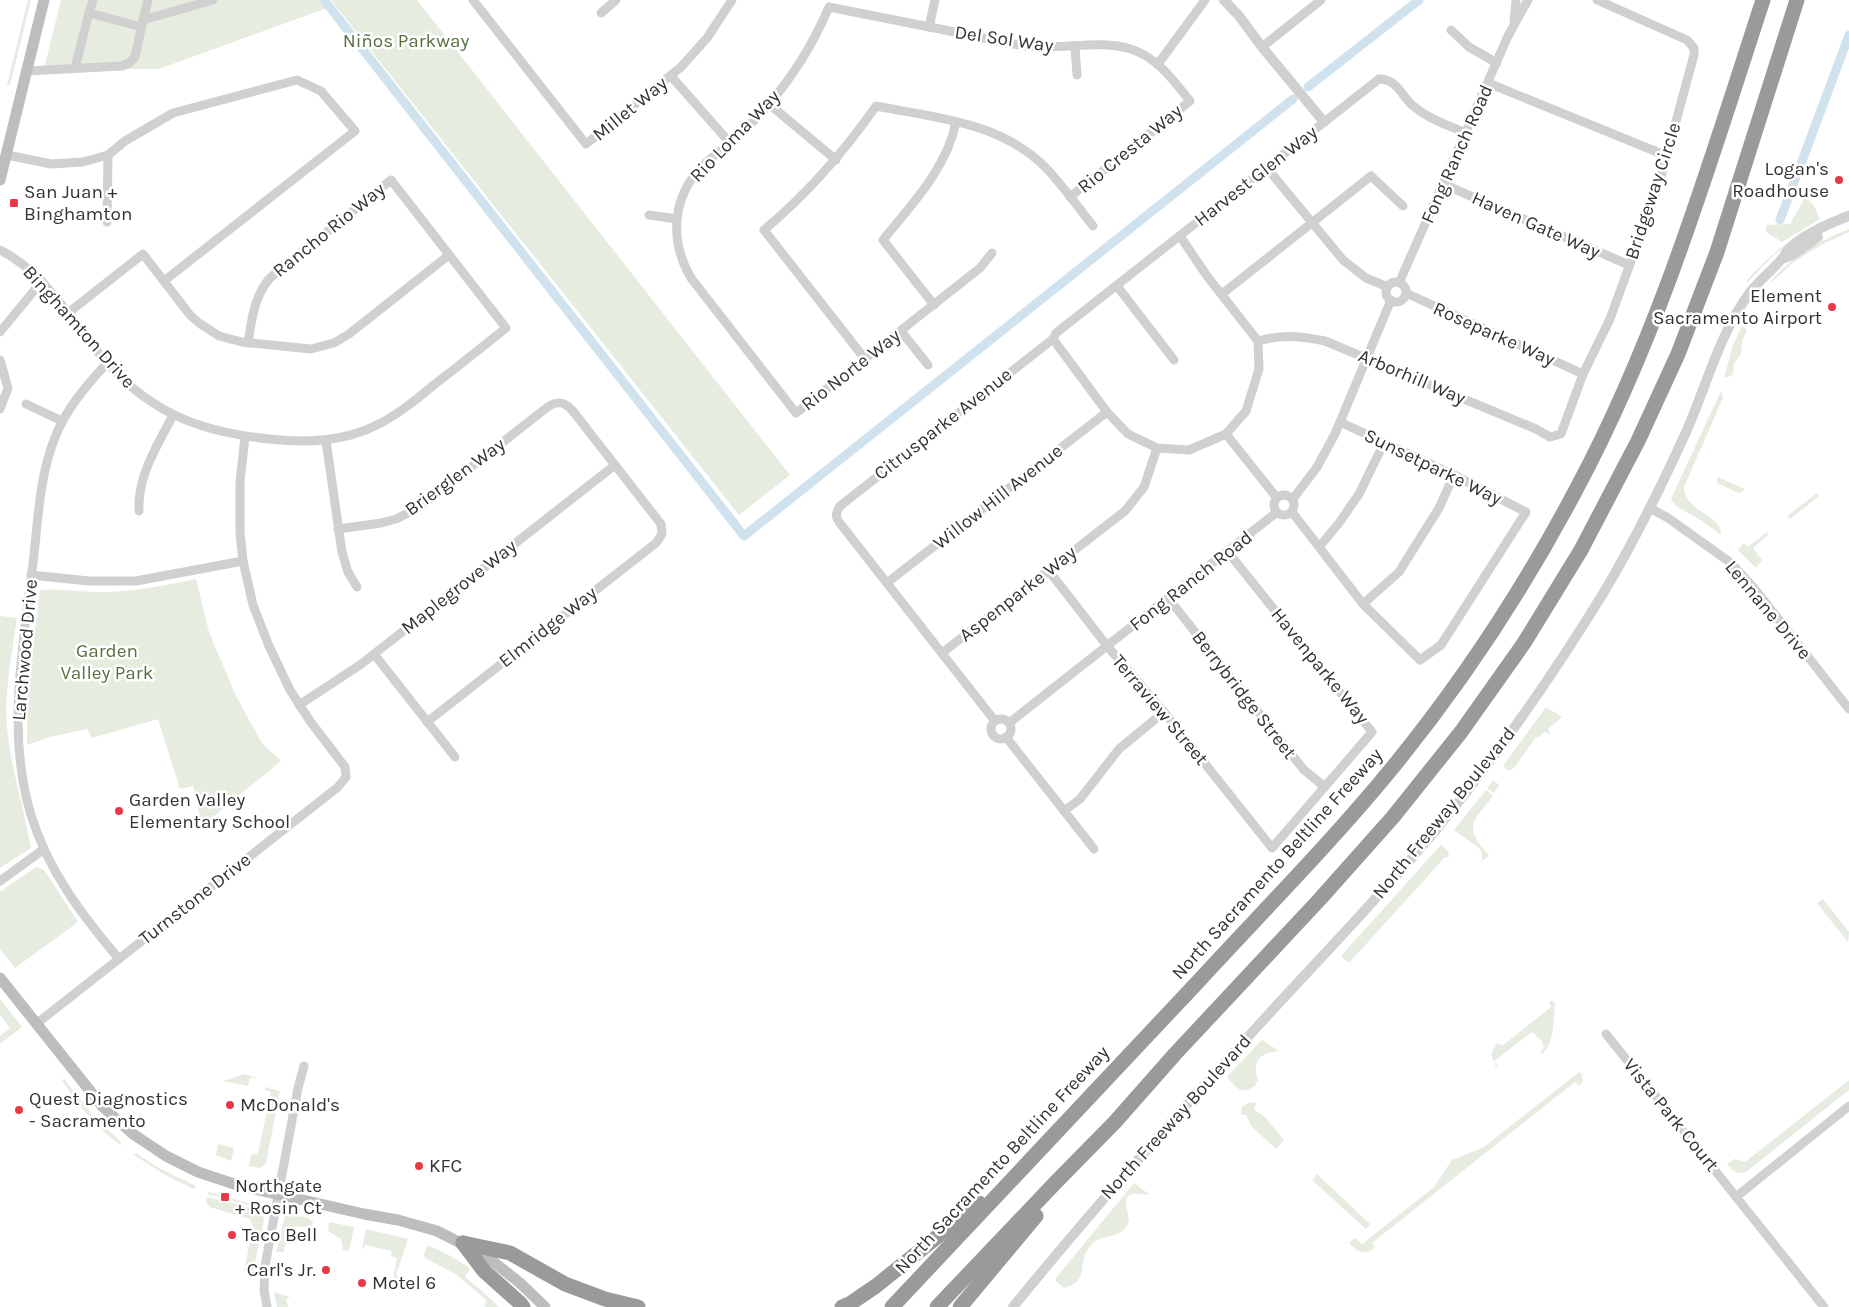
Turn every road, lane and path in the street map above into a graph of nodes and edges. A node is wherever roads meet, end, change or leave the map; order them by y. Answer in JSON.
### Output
{"nodes":[{"id":1,"x":44,"y":0,"type":"edge"},
{"id":2,"x":93,"y":0,"type":"edge"},
{"id":3,"x":148,"y":0,"type":"edge"},
{"id":4,"x":213,"y":0,"type":"edge"},
{"id":5,"x":473,"y":0,"type":"edge"},
{"id":6,"x":616,"y":0,"type":"edge"},
{"id":7,"x":732,"y":0,"type":"edge"},
{"id":8,"x":935,"y":0,"type":"edge"},
{"id":9,"x":1205,"y":0,"type":"edge"},
{"id":10,"x":1224,"y":0,"type":"edge"},
{"id":11,"x":1321,"y":0,"type":"edge"},
{"id":12,"x":1516,"y":0,"type":"edge"},
{"id":13,"x":1528,"y":0,"type":"edge"},
{"id":14,"x":1597,"y":0,"type":"edge"},
{"id":15,"x":1763,"y":0,"type":"edge"},
{"id":16,"x":1797,"y":0,"type":"edge"},
{"id":17,"x":829,"y":6,"type":"joint"},
{"id":18,"x":601,"y":12,"type":"dead end"},
{"id":19,"x":89,"y":13,"type":"junction"},
{"id":20,"x":143,"y":23,"type":"junction"},
{"id":21,"x":1514,"y":25,"type":"junction"},
{"id":22,"x":929,"y":27,"type":"junction"},
{"id":23,"x":1451,"y":30,"type":"dead end"},
{"id":24,"x":1075,"y":47,"type":"junction"},
{"id":25,"x":1262,"y":47,"type":"junction"},
{"id":26,"x":1497,"y":63,"type":"junction"},
{"id":27,"x":1158,"y":64,"type":"junction"},
{"id":28,"x":75,"y":68,"type":"junction"},
{"id":29,"x":27,"y":71,"type":"junction"},
{"id":30,"x":1077,"y":75,"type":"dead end"},
{"id":31,"x":671,"y":76,"type":"junction"},
{"id":32,"x":1488,"y":83,"type":"junction"},
{"id":33,"x":1190,"y":101,"type":"joint"},
{"id":34,"x":769,"y":104,"type":"junction"},
{"id":35,"x":956,"y":122,"type":"junction"},
{"id":36,"x":1324,"y":122,"type":"junction"},
{"id":37,"x":1466,"y":133,"type":"junction"},
{"id":38,"x":730,"y":143,"type":"junction"},
{"id":39,"x":7,"y":155,"type":"junction"},
{"id":40,"x":108,"y":155,"type":"junction"},
{"id":41,"x":1667,"y":156,"type":"junction"},
{"id":42,"x":836,"y":160,"type":"junction"},
{"id":43,"x":1267,"y":168,"type":"junction"},
{"id":44,"x":0,"y":180,"type":"edge"},
{"id":45,"x":1443,"y":184,"type":"junction"},
{"id":46,"x":1070,"y":197,"type":"junction"},
{"id":47,"x":1402,"y":206,"type":"dead end"},
{"id":48,"x":649,"y":215,"type":"dead end"},
{"id":49,"x":1849,"y":216,"type":"edge"},
{"id":50,"x":677,"y":219,"type":"junction"},
{"id":51,"x":108,"y":222,"type":"dead end"},
{"id":52,"x":1312,"y":222,"type":"junction"},
{"id":53,"x":1849,"y":223,"type":"edge"},
{"id":54,"x":1093,"y":226,"type":"dead end"},
{"id":55,"x":1180,"y":236,"type":"junction"},
{"id":56,"x":0,"y":250,"type":"edge"},
{"id":57,"x":992,"y":253,"type":"dead end"},
{"id":58,"x":450,"y":255,"type":"junction"},
{"id":59,"x":1784,"y":258,"type":"junction"},
{"id":60,"x":1629,"y":265,"type":"junction"},
{"id":61,"x":42,"y":281,"type":"junction"},
{"id":62,"x":164,"y":281,"type":"junction"},
{"id":63,"x":1399,"y":283,"type":"junction"},
{"id":64,"x":1117,"y":286,"type":"junction"},
{"id":65,"x":1388,"y":288,"type":"junction"},
{"id":66,"x":1406,"y":293,"type":"junction"},
{"id":67,"x":1222,"y":294,"type":"junction"},
{"id":68,"x":1392,"y":300,"type":"junction"},
{"id":69,"x":934,"y":304,"type":"junction"},
{"id":70,"x":68,"y":313,"type":"junction"},
{"id":71,"x":506,"y":328,"type":"joint"},
{"id":72,"x":901,"y":331,"type":"junction"},
{"id":73,"x":0,"y":332,"type":"edge"},
{"id":74,"x":1053,"y":339,"type":"junction"},
{"id":75,"x":1258,"y":341,"type":"junction"},
{"id":76,"x":248,"y":343,"type":"junction"},
{"id":77,"x":1368,"y":358,"type":"junction"},
{"id":78,"x":865,"y":359,"type":"junction"},
{"id":79,"x":0,"y":360,"type":"edge"},
{"id":80,"x":1174,"y":360,"type":"dead end"},
{"id":81,"x":107,"y":363,"type":"junction"},
{"id":82,"x":928,"y":365,"type":"dead end"},
{"id":83,"x":1583,"y":374,"type":"junction"},
{"id":84,"x":26,"y":404,"type":"dead end"},
{"id":85,"x":0,"y":409,"type":"edge"},
{"id":86,"x":1107,"y":412,"type":"junction"},
{"id":87,"x":173,"y":415,"type":"junction"},
{"id":88,"x":62,"y":421,"type":"junction"},
{"id":89,"x":1340,"y":422,"type":"junction"},
{"id":90,"x":1226,"y":434,"type":"junction"},
{"id":91,"x":1561,"y":434,"type":"joint"},
{"id":92,"x":245,"y":437,"type":"junction"},
{"id":93,"x":326,"y":440,"type":"junction"},
{"id":94,"x":1384,"y":443,"type":"junction"},
{"id":95,"x":1157,"y":448,"type":"junction"},
{"id":96,"x":615,"y":465,"type":"junction"},
{"id":97,"x":1454,"y":475,"type":"junction"},
{"id":98,"x":1277,"y":498,"type":"junction"},
{"id":99,"x":1293,"y":500,"type":"junction"},
{"id":100,"x":1650,"y":508,"type":"junction"},
{"id":101,"x":139,"y":511,"type":"dead end"},
{"id":102,"x":1277,"y":512,"type":"junction"},
{"id":103,"x":1292,"y":512,"type":"junction"},
{"id":104,"x":338,"y":528,"type":"junction"},
{"id":105,"x":1320,"y":546,"type":"junction"},
{"id":106,"x":1228,"y":552,"type":"junction"},
{"id":107,"x":243,"y":561,"type":"junction"},
{"id":108,"x":1049,"y":571,"type":"junction"},
{"id":109,"x":32,"y":575,"type":"junction"},
{"id":110,"x":888,"y":582,"type":"junction"},
{"id":111,"x":357,"y":587,"type":"dead end"},
{"id":112,"x":1169,"y":599,"type":"junction"},
{"id":113,"x":1363,"y":604,"type":"junction"},
{"id":114,"x":1108,"y":647,"type":"junction"},
{"id":115,"x":942,"y":653,"type":"junction"},
{"id":116,"x":374,"y":654,"type":"junction"},
{"id":117,"x":299,"y":705,"type":"junction"},
{"id":118,"x":1849,"y":709,"type":"edge"},
{"id":119,"x":1164,"y":712,"type":"junction"},
{"id":120,"x":995,"y":721,"type":"junction"},
{"id":121,"x":427,"y":722,"type":"junction"},
{"id":122,"x":1009,"y":723,"type":"junction"},
{"id":123,"x":1006,"y":737,"type":"junction"},
{"id":124,"x":455,"y":757,"type":"dead end"},
{"id":125,"x":1325,"y":787,"type":"junction"},
{"id":126,"x":1064,"y":811,"type":"junction"},
{"id":127,"x":1272,"y":848,"type":"joint"},
{"id":128,"x":44,"y":849,"type":"junction"},
{"id":129,"x":1094,"y":849,"type":"dead end"},
{"id":130,"x":0,"y":881,"type":"edge"},
{"id":131,"x":119,"y":959,"type":"junction"},
{"id":132,"x":0,"y":978,"type":"edge"},
{"id":133,"x":36,"y":1024,"type":"junction"},
{"id":134,"x":1606,"y":1034,"type":"dead end"},
{"id":135,"x":304,"y":1066,"type":"dead end"},
{"id":136,"x":1849,"y":1106,"type":"edge"},
{"id":137,"x":1115,"y":1122,"type":"junction"},
{"id":138,"x":1021,"y":1169,"type":"junction"},
{"id":139,"x":277,"y":1194,"type":"junction"},
{"id":140,"x":1736,"y":1197,"type":"junction"},
{"id":141,"x":463,"y":1243,"type":"junction"},
{"id":142,"x":268,"y":1307,"type":"edge"},
{"id":143,"x":523,"y":1307,"type":"edge"},
{"id":144,"x":545,"y":1307,"type":"edge"},
{"id":145,"x":638,"y":1307,"type":"edge"},
{"id":146,"x":842,"y":1307,"type":"edge"},
{"id":147,"x":892,"y":1307,"type":"edge"},
{"id":148,"x":937,"y":1307,"type":"edge"},
{"id":149,"x":960,"y":1307,"type":"edge"},
{"id":150,"x":1013,"y":1307,"type":"edge"},
{"id":151,"x":1824,"y":1307,"type":"edge"}],
"edges":[{"from":1,"to":29,"type":"main road"},
{"from":2,"to":19,"type":"street"},
{"from":3,"to":20,"type":"street"},
{"from":4,"to":20,"type":"street"},
{"from":5,"to":31,"type":"street","name":"Millet Way"},
{"from":6,"to":18,"type":"street"},
{"from":7,"to":31,"type":"street","name":"Millet Way"},
{"from":8,"to":22,"type":"street"},
{"from":9,"to":27,"type":"street"},
{"from":10,"to":25,"type":"street"},
{"from":11,"to":25,"type":"street"},
{"from":12,"to":21,"type":"street","name":"Fong Ranch Road"},
{"from":13,"to":21,"type":"street","name":"Fong Ranch Road"},
{"from":14,"to":41,"type":"street","name":"Bridgeway Circle"},
{"from":15,"to":138,"type":"highway","name":"North Sacramento Beltline Freeway"},
{"from":16,"to":137,"type":"highway"},
{"from":17,"to":22,"type":"street","name":"Del Sol Way"},
{"from":17,"to":34,"type":"street","name":"Rio Loma Way"},
{"from":19,"to":20,"type":"street"},
{"from":19,"to":28,"type":"street"},
{"from":20,"to":28,"type":"street"},
{"from":21,"to":26,"type":"street","name":"Fong Ranch Road"},
{"from":22,"to":24,"type":"street","name":"Del Sol Way"},
{"from":23,"to":26,"type":"street"},
{"from":24,"to":27,"type":"street","name":"Del Sol Way"},
{"from":24,"to":30,"type":"street"},
{"from":25,"to":36,"type":"street"},
{"from":26,"to":32,"type":"street","name":"Fong Ranch Road"},
{"from":27,"to":33,"type":"street","name":"Del Sol Way"},
{"from":28,"to":29,"type":"street"},
{"from":29,"to":39,"type":"main road"},
{"from":31,"to":38,"type":"street"},
{"from":32,"to":37,"type":"street","name":"Fong Ranch Road"},
{"from":32,"to":41,"type":"street"},
{"from":33,"to":46,"type":"street","name":"Rio Cresta Way"},
{"from":34,"to":38,"type":"street","name":"Rio Loma Way"},
{"from":34,"to":42,"type":"street"},
{"from":35,"to":42,"type":"street"},
{"from":35,"to":46,"type":"street"},
{"from":35,"to":69,"type":"street"},
{"from":36,"to":37,"type":"street","name":"Harvest Glen Way"},
{"from":36,"to":43,"type":"street","name":"Harvest Glen Way"},
{"from":37,"to":45,"type":"street","name":"Fong Ranch Road"},
{"from":38,"to":50,"type":"street","name":"Rio Loma Way"},
{"from":39,"to":40,"type":"street"},
{"from":39,"to":44,"type":"main road"},
{"from":40,"to":51,"type":"street"},
{"from":40,"to":62,"type":"street"},
{"from":41,"to":60,"type":"street","name":"Bridgeway Circle"},
{"from":42,"to":78,"type":"street"},
{"from":43,"to":52,"type":"street"},
{"from":43,"to":55,"type":"street","name":"Harvest Glen Way"},
{"from":45,"to":60,"type":"street","name":"Haven Gate Way"},
{"from":45,"to":63,"type":"street","name":"Fong Ranch Road"},
{"from":46,"to":54,"type":"street"},
{"from":47,"to":52,"type":"street"},
{"from":48,"to":50,"type":"street"},
{"from":49,"to":59,"type":"street","name":"North Freeway Boulevard"},
{"from":50,"to":78,"type":"street","name":"Rio Norte Way"},
{"from":52,"to":65,"type":"street"},
{"from":52,"to":67,"type":"street"},
{"from":53,"to":59,"type":"street","name":"North Freeway Boulevard"},
{"from":55,"to":64,"type":"street","name":"Harvest Glen Way"},
{"from":55,"to":67,"type":"street"},
{"from":56,"to":61,"type":"street","name":"Binghamton Drive"},
{"from":57,"to":69,"type":"street","name":"Rio Norte Way"},
{"from":58,"to":71,"type":"street","name":"Rancho Rio Way"},
{"from":58,"to":76,"type":"street"},
{"from":58,"to":76,"type":"street","name":"Rancho Rio Way"},
{"from":59,"to":100,"type":"street","name":"North Freeway Boulevard"},
{"from":60,"to":83,"type":"street","name":"Bridgeway Circle"},
{"from":61,"to":70,"type":"street","name":"Binghamton Drive"},
{"from":61,"to":73,"type":"street"},
{"from":62,"to":70,"type":"street"},
{"from":62,"to":76,"type":"street"},
{"from":63,"to":65,"type":"street"},
{"from":63,"to":66,"type":"street"},
{"from":64,"to":74,"type":"street","name":"Harvest Glen Way"},
{"from":64,"to":80,"type":"street"},
{"from":65,"to":68,"type":"street"},
{"from":66,"to":68,"type":"street"},
{"from":66,"to":83,"type":"street","name":"Roseparke Way"},
{"from":67,"to":75,"type":"street"},
{"from":68,"to":77,"type":"street"},
{"from":69,"to":72,"type":"street","name":"Rio Norte Way"},
{"from":70,"to":81,"type":"street","name":"Binghamton Drive"},
{"from":71,"to":93,"type":"street","name":"Binghamton Drive"},
{"from":72,"to":78,"type":"street","name":"Rio Norte Way"},
{"from":72,"to":82,"type":"street"},
{"from":74,"to":86,"type":"street"},
{"from":74,"to":110,"type":"street","name":"Citrusparke Avenue"},
{"from":75,"to":77,"type":"street","name":"Arborhill Way"},
{"from":75,"to":90,"type":"street"},
{"from":77,"to":89,"type":"street"},
{"from":77,"to":91,"type":"street","name":"Arborhill Way"},
{"from":79,"to":85,"type":"street"},
{"from":81,"to":87,"type":"street","name":"Binghamton Drive"},
{"from":81,"to":88,"type":"street","name":"Larchwood Drive"},
{"from":83,"to":91,"type":"street","name":"Bridgeway Circle"},
{"from":84,"to":88,"type":"street"},
{"from":86,"to":95,"type":"street"},
{"from":86,"to":110,"type":"street","name":"Willow Hill Avenue"},
{"from":87,"to":92,"type":"street","name":"Binghamton Drive"},
{"from":87,"to":101,"type":"street"},
{"from":88,"to":109,"type":"street","name":"Larchwood Drive"},
{"from":89,"to":94,"type":"street","name":"Sunsetparke Way"},
{"from":89,"to":99,"type":"street"},
{"from":90,"to":95,"type":"street"},
{"from":90,"to":98,"type":"street"},
{"from":92,"to":93,"type":"street","name":"Binghamton Drive"},
{"from":92,"to":107,"type":"street","name":"Turnstone Drive"},
{"from":93,"to":104,"type":"street"},
{"from":94,"to":97,"type":"street","name":"Sunsetparke Way"},
{"from":94,"to":105,"type":"street"},
{"from":95,"to":108,"type":"street","name":"Aspenparke Way"},
{"from":96,"to":104,"type":"street","name":"Brierglen Way"},
{"from":96,"to":116,"type":"street","name":"Maplegrove Way"},
{"from":96,"to":121,"type":"street","name":"Elmridge Way"},
{"from":97,"to":113,"type":"street"},
{"from":97,"to":113,"type":"street","name":"Sunsetparke Way"},
{"from":98,"to":99,"type":"street"},
{"from":98,"to":102,"type":"street"},
{"from":99,"to":103,"type":"street"},
{"from":100,"to":118,"type":"street","name":"Lennane Drive"},
{"from":100,"to":150,"type":"street","name":"North Freeway Boulevard"},
{"from":102,"to":103,"type":"street"},
{"from":102,"to":106,"type":"street","name":"Fong Ranch Road"},
{"from":103,"to":105,"type":"street"},
{"from":104,"to":111,"type":"street"},
{"from":105,"to":113,"type":"street"},
{"from":106,"to":112,"type":"street","name":"Fong Ranch Road"},
{"from":106,"to":125,"type":"street","name":"Havenparke Way"},
{"from":107,"to":109,"type":"street"},
{"from":107,"to":117,"type":"street","name":"Turnstone Drive"},
{"from":108,"to":114,"type":"street","name":"Terraview Street"},
{"from":108,"to":115,"type":"street","name":"Aspenparke Way"},
{"from":109,"to":128,"type":"street","name":"Larchwood Drive"},
{"from":110,"to":115,"type":"street"},
{"from":112,"to":114,"type":"street","name":"Fong Ranch Road"},
{"from":112,"to":125,"type":"street","name":"Berrybridge Street"},
{"from":114,"to":119,"type":"street","name":"Terraview Street"},
{"from":114,"to":122,"type":"street","name":"Fong Ranch Road"},
{"from":115,"to":120,"type":"street","name":"Aspenparke Way"},
{"from":116,"to":117,"type":"street","name":"Maplegrove Way"},
{"from":116,"to":121,"type":"street"},
{"from":117,"to":131,"type":"street","name":"Turnstone Drive"},
{"from":119,"to":126,"type":"street"},
{"from":119,"to":127,"type":"street","name":"Terraview Street"},
{"from":120,"to":122,"type":"street"},
{"from":120,"to":123,"type":"street"},
{"from":121,"to":124,"type":"street"},
{"from":122,"to":123,"type":"street"},
{"from":123,"to":126,"type":"street"},
{"from":125,"to":127,"type":"street","name":"Havenparke Way"},
{"from":126,"to":129,"type":"street"},
{"from":128,"to":130,"type":"street"},
{"from":128,"to":131,"type":"street","name":"Larchwood Drive"},
{"from":131,"to":133,"type":"street","name":"Turnstone Drive"},
{"from":132,"to":133,"type":"main road"},
{"from":133,"to":139,"type":"main road"},
{"from":134,"to":140,"type":"street","name":"Vista Park Court"},
{"from":135,"to":139,"type":"street"},
{"from":136,"to":140,"type":"street"},
{"from":137,"to":148,"type":"highway"},
{"from":137,"to":149,"type":"highway"},
{"from":138,"to":146,"type":"highway"},
{"from":138,"to":147,"type":"highway","name":"North Sacramento Beltline Freeway"},
{"from":139,"to":141,"type":"main road"},
{"from":139,"to":142,"type":"street"},
{"from":140,"to":151,"type":"street","name":"Vista Park Court"},
{"from":141,"to":143,"type":"highway"},
{"from":141,"to":144,"type":"main road"},
{"from":141,"to":145,"type":"highway"}]}
